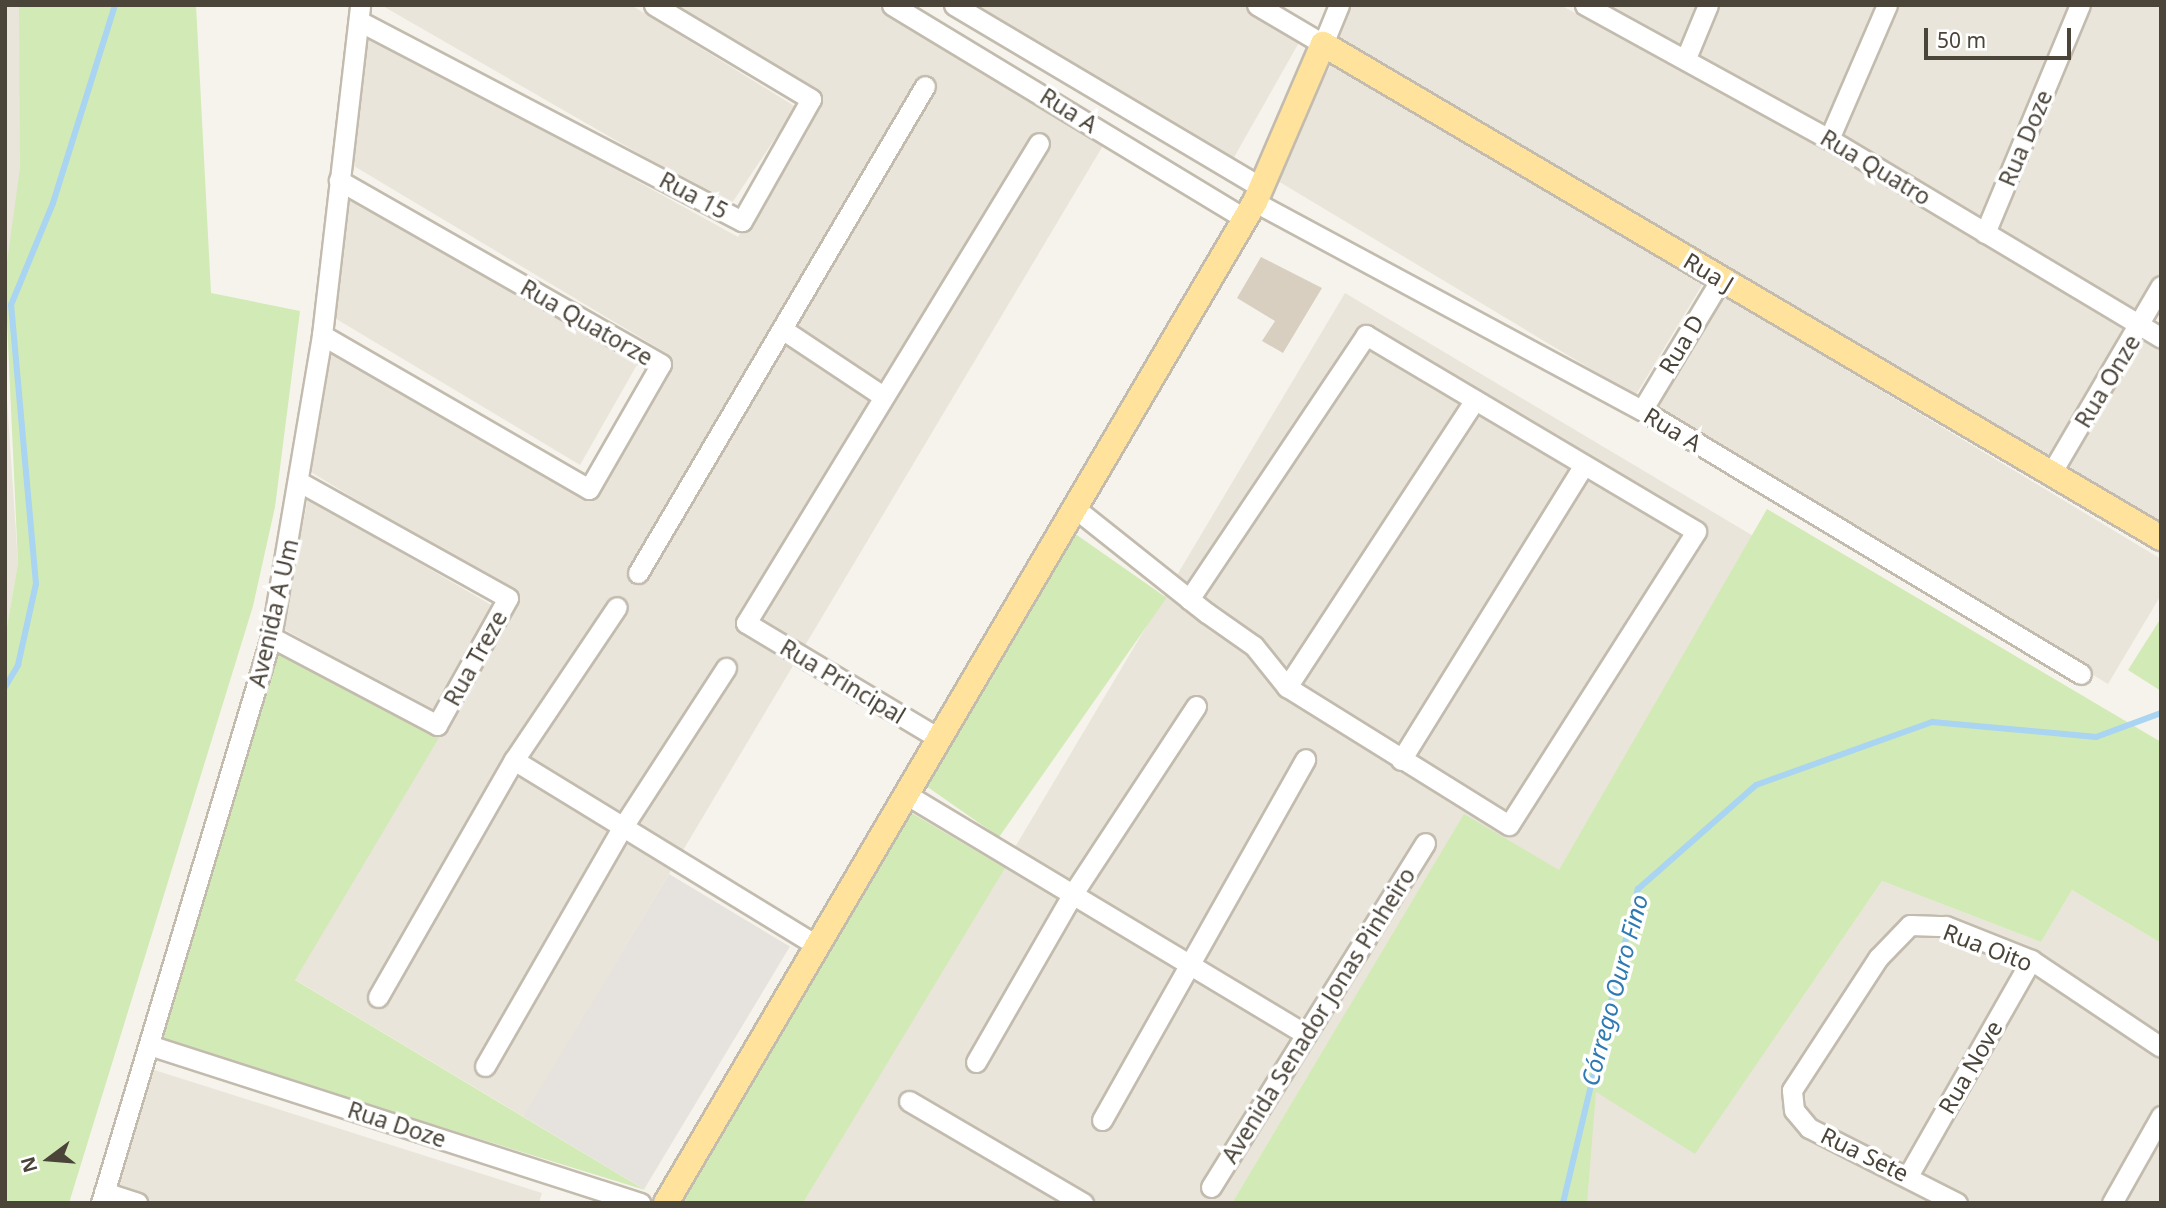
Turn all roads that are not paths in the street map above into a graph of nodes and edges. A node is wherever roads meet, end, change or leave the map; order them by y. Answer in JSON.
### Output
{"nodes":[{"id":1,"x":653,"y":5,"type":"edge"},
{"id":2,"x":892,"y":5,"type":"edge"},
{"id":3,"x":1257,"y":5,"type":"edge"},
{"id":4,"x":1339,"y":5,"type":"edge"},
{"id":5,"x":1585,"y":5,"type":"edge"},
{"id":6,"x":1708,"y":5,"type":"edge"},
{"id":7,"x":1887,"y":5,"type":"edge"},
{"id":8,"x":2080,"y":5,"type":"edge"},
{"id":9,"x":955,"y":6,"type":"edge"},
{"id":10,"x":360,"y":13,"type":"edge"},
{"id":11,"x":939,"y":33,"type":"junction"},
{"id":12,"x":1323,"y":44,"type":"junction"},
{"id":13,"x":1686,"y":58,"type":"junction"},
{"id":14,"x":925,"y":86,"type":"dead end"},
{"id":15,"x":1829,"y":139,"type":"junction"},
{"id":16,"x":1040,"y":143,"type":"dead end"},
{"id":17,"x":339,"y":180,"type":"junction"},
{"id":18,"x":1253,"y":203,"type":"junction"},
{"id":19,"x":1985,"y":233,"type":"junction"},
{"id":20,"x":1721,"y":279,"type":"junction"},
{"id":21,"x":2161,"y":286,"type":"edge"},
{"id":22,"x":2140,"y":326,"type":"junction"},
{"id":23,"x":782,"y":329,"type":"junction"},
{"id":24,"x":322,"y":335,"type":"junction"},
{"id":25,"x":2161,"y":338,"type":"edge"},
{"id":26,"x":883,"y":396,"type":"junction"},
{"id":27,"x":1475,"y":400,"type":"junction"},
{"id":28,"x":1642,"y":410,"type":"junction"},
{"id":29,"x":1584,"y":465,"type":"junction"},
{"id":30,"x":2050,"y":475,"type":"junction"},
{"id":31,"x":300,"y":482,"type":"junction"},
{"id":32,"x":1076,"y":509,"type":"junction"},
{"id":33,"x":2161,"y":538,"type":"edge"},
{"id":34,"x":638,"y":573,"type":"dead end"},
{"id":35,"x":1189,"y":599,"type":"junction"},
{"id":36,"x":617,"y":607,"type":"dead end"},
{"id":37,"x":271,"y":637,"type":"junction"},
{"id":38,"x":726,"y":668,"type":"dead end"},
{"id":39,"x":2081,"y":674,"type":"dead end"},
{"id":40,"x":1287,"y":687,"type":"junction"},
{"id":41,"x":1196,"y":706,"type":"dead end"},
{"id":42,"x":940,"y":739,"type":"junction"},
{"id":43,"x":1305,"y":759,"type":"dead end"},
{"id":44,"x":514,"y":760,"type":"junction"},
{"id":45,"x":1401,"y":760,"type":"junction"},
{"id":46,"x":909,"y":796,"type":"junction"},
{"id":47,"x":622,"y":828,"type":"junction"},
{"id":48,"x":1425,"y":843,"type":"dead end"},
{"id":49,"x":1072,"y":895,"type":"junction"},
{"id":50,"x":818,"y":946,"type":"junction"},
{"id":51,"x":2031,"y":960,"type":"junction"},
{"id":52,"x":1188,"y":967,"type":"junction"},
{"id":53,"x":378,"y":997,"type":"dead end"},
{"id":54,"x":1305,"y":1034,"type":"junction"},
{"id":55,"x":152,"y":1046,"type":"junction"},
{"id":56,"x":2161,"y":1047,"type":"edge"},
{"id":57,"x":976,"y":1062,"type":"dead end"},
{"id":58,"x":485,"y":1066,"type":"dead end"},
{"id":59,"x":1792,"y":1090,"type":"joint"},
{"id":60,"x":909,"y":1101,"type":"dead end"},
{"id":61,"x":2161,"y":1116,"type":"edge"},
{"id":62,"x":1102,"y":1120,"type":"dead end"},
{"id":63,"x":1909,"y":1174,"type":"junction"},
{"id":64,"x":1211,"y":1187,"type":"dead end"},
{"id":65,"x":102,"y":1198,"type":"edge"},
{"id":66,"x":137,"y":1203,"type":"edge"},
{"id":67,"x":640,"y":1203,"type":"edge"},
{"id":68,"x":666,"y":1203,"type":"edge"},
{"id":69,"x":1083,"y":1203,"type":"edge"},
{"id":70,"x":1957,"y":1203,"type":"edge"},
{"id":71,"x":2112,"y":1203,"type":"edge"}],
"edges":[{"from":1,"to":10,"type":"street","name":"Rua 15"},
{"from":2,"to":11,"type":"street","name":"Rua A"},
{"from":3,"to":12,"type":"street","name":"Rua J"},
{"from":4,"to":12,"type":"street"},
{"from":5,"to":13,"type":"street","name":"Rua Quatro"},
{"from":6,"to":13,"type":"street"},
{"from":7,"to":15,"type":"street"},
{"from":8,"to":19,"type":"street","name":"Rua Doze"},
{"from":9,"to":11,"type":"street"},
{"from":9,"to":18,"type":"street","name":"Rua A"},
{"from":10,"to":17,"type":"street","name":"Avenida A Um"},
{"from":11,"to":18,"type":"street","name":"Rua A"},
{"from":12,"to":18,"type":"main road"},
{"from":12,"to":20,"type":"main road","name":"Rua J"},
{"from":13,"to":15,"type":"street","name":"Rua Quatro"},
{"from":14,"to":23,"type":"street"},
{"from":15,"to":19,"type":"street","name":"Rua Quatro"},
{"from":16,"to":26,"type":"street"},
{"from":17,"to":24,"type":"street","name":"Avenida A Um"},
{"from":17,"to":24,"type":"street","name":"Rua Quatorze"},
{"from":18,"to":28,"type":"street","name":"Rua A"},
{"from":18,"to":32,"type":"main road"},
{"from":19,"to":22,"type":"street","name":"Rua Quatro"},
{"from":20,"to":28,"type":"street","name":"Rua D"},
{"from":20,"to":30,"type":"main road","name":"Rua J"},
{"from":21,"to":22,"type":"street","name":"Rua Onze"},
{"from":22,"to":25,"type":"street","name":"Rua Quatro"},
{"from":22,"to":30,"type":"street","name":"Rua Onze"},
{"from":23,"to":26,"type":"street"},
{"from":23,"to":34,"type":"street"},
{"from":24,"to":31,"type":"street","name":"Avenida A Um"},
{"from":26,"to":42,"type":"street","name":"Rua Principal"},
{"from":27,"to":29,"type":"street"},
{"from":27,"to":35,"type":"street"},
{"from":27,"to":40,"type":"street"},
{"from":28,"to":39,"type":"street","name":"Rua A"},
{"from":29,"to":45,"type":"street"},
{"from":29,"to":45,"type":"street"},
{"from":30,"to":33,"type":"main road","name":"Rua J"},
{"from":31,"to":37,"type":"street","name":"Avenida A Um"},
{"from":31,"to":37,"type":"street","name":"Rua Treze"},
{"from":32,"to":35,"type":"street"},
{"from":32,"to":42,"type":"main road"},
{"from":35,"to":40,"type":"street"},
{"from":36,"to":44,"type":"street"},
{"from":37,"to":55,"type":"street","name":"Avenida A Um"},
{"from":38,"to":47,"type":"street"},
{"from":40,"to":45,"type":"street"},
{"from":41,"to":49,"type":"street"},
{"from":42,"to":46,"type":"main road"},
{"from":43,"to":52,"type":"street"},
{"from":44,"to":47,"type":"street"},
{"from":44,"to":53,"type":"street"},
{"from":46,"to":49,"type":"street"},
{"from":46,"to":50,"type":"main road"},
{"from":47,"to":50,"type":"street"},
{"from":47,"to":58,"type":"street"},
{"from":48,"to":54,"type":"street","name":"Avenida Senador Jonas Pinheiro"},
{"from":49,"to":52,"type":"street"},
{"from":49,"to":57,"type":"street"},
{"from":50,"to":68,"type":"main road"},
{"from":51,"to":56,"type":"street","name":"Rua Oito"},
{"from":51,"to":59,"type":"street","name":"Rua Oito"},
{"from":51,"to":63,"type":"street","name":"Rua Nove"},
{"from":52,"to":54,"type":"street"},
{"from":52,"to":62,"type":"street"},
{"from":54,"to":64,"type":"street","name":"Avenida Senador Jonas Pinheiro"},
{"from":55,"to":65,"type":"street","name":"Avenida A Um"},
{"from":55,"to":67,"type":"street","name":"Rua Doze"},
{"from":59,"to":63,"type":"street","name":"Rua Sete"},
{"from":60,"to":69,"type":"street"},
{"from":61,"to":71,"type":"street"},
{"from":63,"to":70,"type":"street","name":"Rua Sete"},
{"from":65,"to":66,"type":"street"}]}
